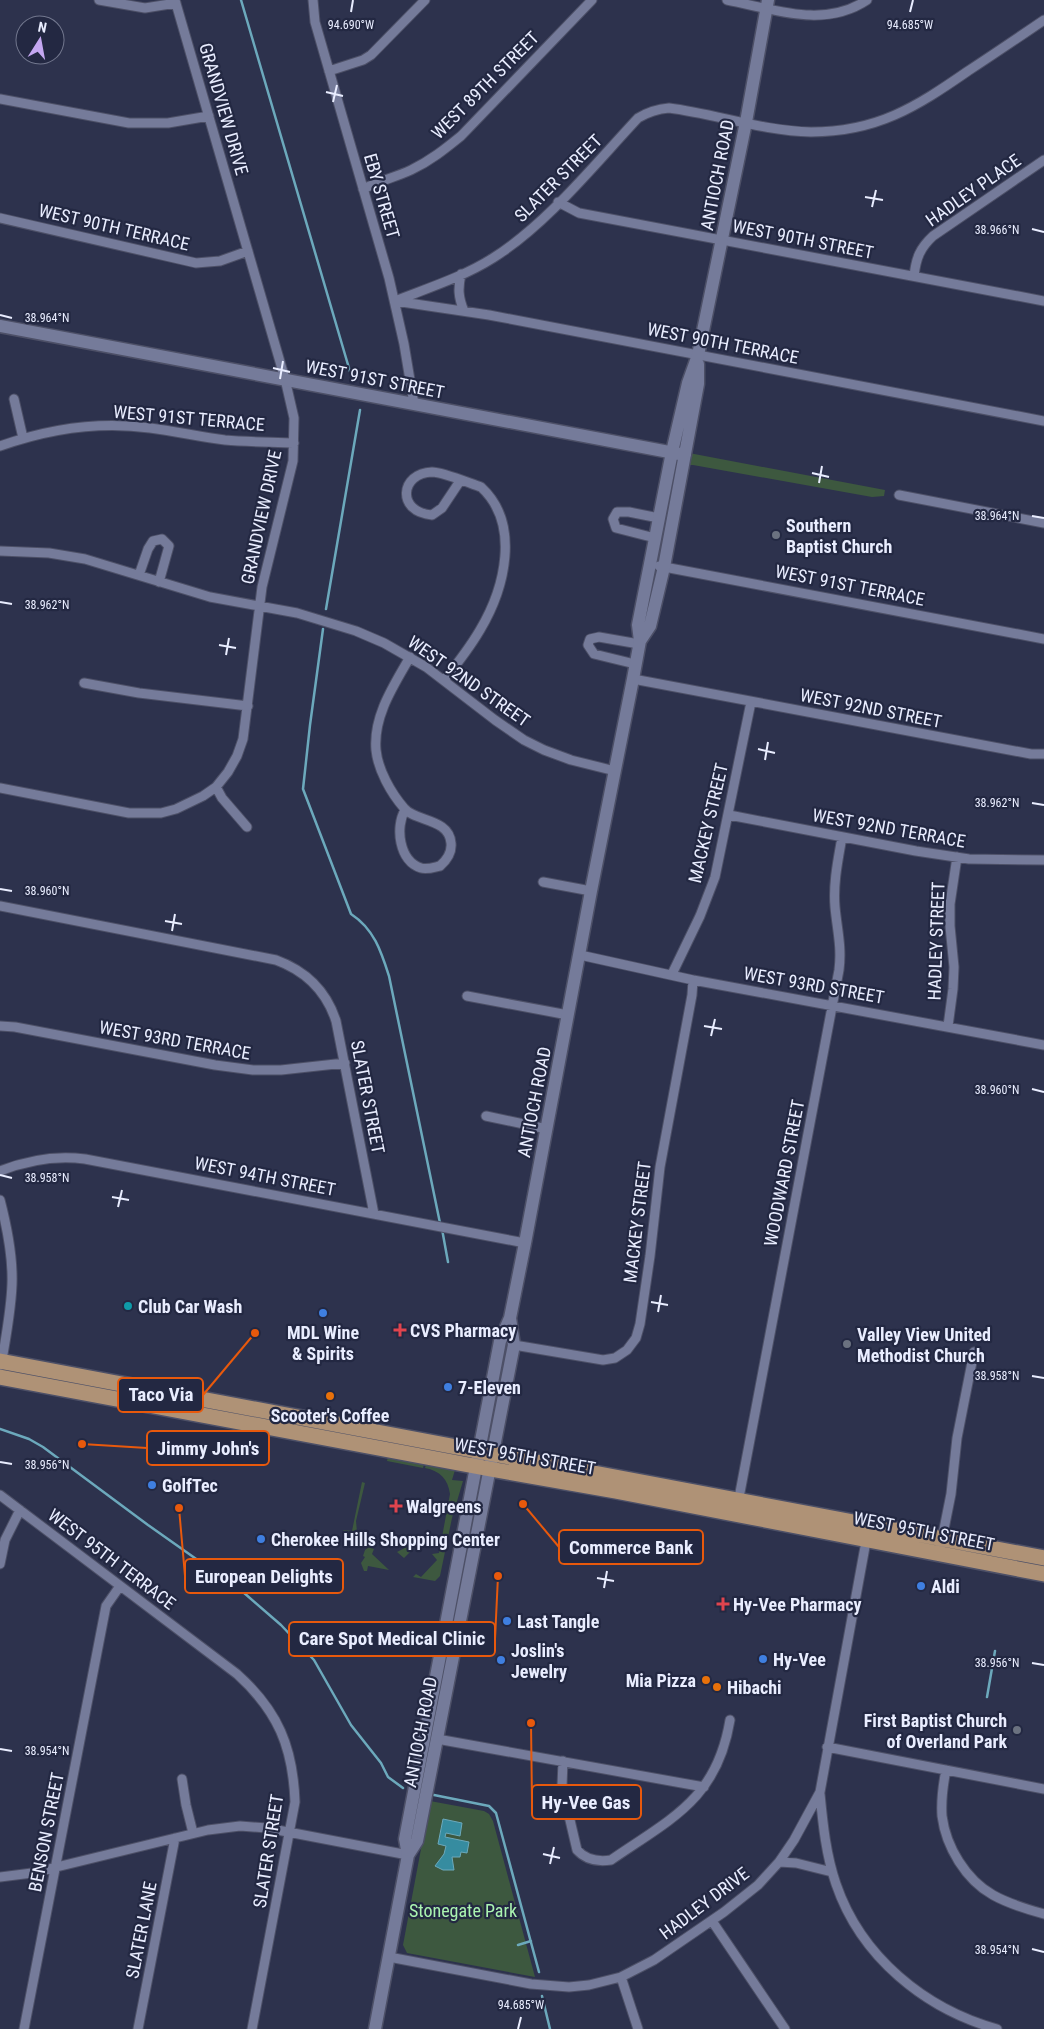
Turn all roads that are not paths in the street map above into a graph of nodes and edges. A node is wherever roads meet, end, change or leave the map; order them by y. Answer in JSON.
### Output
{"nodes":[{"id":1,"x":99,"y":0,"type":"edge"},
{"id":2,"x":313,"y":0,"type":"edge"},
{"id":3,"x":425,"y":0,"type":"edge"},
{"id":4,"x":592,"y":0,"type":"edge"},
{"id":5,"x":727,"y":0,"type":"edge"},
{"id":6,"x":867,"y":0,"type":"edge"},
{"id":7,"x":176,"y":2,"type":"edge"},
{"id":8,"x":768,"y":4,"type":"edge"},
{"id":9,"x":1044,"y":20,"type":"edge"},
{"id":10,"x":329,"y":71,"type":"junction"},
{"id":11,"x":0,"y":100,"type":"edge"},
{"id":12,"x":210,"y":116,"type":"junction"},
{"id":13,"x":746,"y":122,"type":"junction"},
{"id":14,"x":1044,"y":160,"type":"edge"},
{"id":15,"x":363,"y":189,"type":"junction"},
{"id":16,"x":558,"y":202,"type":"junction"},
{"id":17,"x":0,"y":218,"type":"edge"},
{"id":18,"x":722,"y":240,"type":"junction"},
{"id":19,"x":248,"y":251,"type":"junction"},
{"id":20,"x":461,"y":274,"type":"junction"},
{"id":21,"x":914,"y":276,"type":"junction"},
{"id":22,"x":395,"y":301,"type":"junction"},
{"id":23,"x":1044,"y":301,"type":"edge"},
{"id":24,"x":464,"y":311,"type":"junction"},
{"id":25,"x":0,"y":326,"type":"edge"},
{"id":26,"x":698,"y":356,"type":"junction"},
{"id":27,"x":285,"y":380,"type":"junction"},
{"id":28,"x":14,"y":399,"type":"dead end"},
{"id":29,"x":414,"y":404,"type":"junction"},
{"id":30,"x":1044,"y":421,"type":"edge"},
{"id":31,"x":23,"y":438,"type":"junction"},
{"id":32,"x":294,"y":443,"type":"junction"},
{"id":33,"x":0,"y":446,"type":"edge"},
{"id":34,"x":678,"y":453,"type":"junction"},
{"id":35,"x":460,"y":481,"type":"junction"},
{"id":36,"x":899,"y":495,"type":"dead end"},
{"id":37,"x":659,"y":518,"type":"junction"},
{"id":38,"x":1044,"y":523,"type":"edge"},
{"id":39,"x":655,"y":538,"type":"junction"},
{"id":40,"x":0,"y":551,"type":"edge"},
{"id":41,"x":650,"y":564,"type":"junction"},
{"id":42,"x":664,"y":567,"type":"junction"},
{"id":43,"x":139,"y":575,"type":"junction"},
{"id":44,"x":159,"y":582,"type":"junction"},
{"id":45,"x":260,"y":606,"type":"junction"},
{"id":46,"x":1044,"y":639,"type":"edge"},
{"id":47,"x":639,"y":643,"type":"junction"},
{"id":48,"x":410,"y":658,"type":"junction"},
{"id":49,"x":635,"y":664,"type":"junction"},
{"id":50,"x":444,"y":680,"type":"junction"},
{"id":51,"x":633,"y":680,"type":"junction"},
{"id":52,"x":84,"y":682,"type":"dead end"},
{"id":53,"x":751,"y":702,"type":"junction"},
{"id":54,"x":248,"y":706,"type":"junction"},
{"id":55,"x":1044,"y":754,"type":"edge"},
{"id":56,"x":615,"y":771,"type":"junction"},
{"id":57,"x":0,"y":788,"type":"edge"},
{"id":58,"x":216,"y":788,"type":"junction"},
{"id":59,"x":405,"y":810,"type":"junction"},
{"id":60,"x":729,"y":815,"type":"junction"},
{"id":61,"x":247,"y":827,"type":"dead end"},
{"id":62,"x":842,"y":837,"type":"junction"},
{"id":63,"x":957,"y":857,"type":"junction"},
{"id":64,"x":1044,"y":860,"type":"edge"},
{"id":65,"x":543,"y":882,"type":"dead end"},
{"id":66,"x":591,"y":891,"type":"junction"},
{"id":67,"x":0,"y":906,"type":"edge"},
{"id":68,"x":580,"y":955,"type":"junction"},
{"id":69,"x":672,"y":974,"type":"junction"},
{"id":70,"x":693,"y":980,"type":"junction"},
{"id":71,"x":467,"y":996,"type":"dead end"},
{"id":72,"x":833,"y":1004,"type":"junction"},
{"id":73,"x":568,"y":1015,"type":"junction"},
{"id":74,"x":0,"y":1026,"type":"edge"},
{"id":75,"x":948,"y":1026,"type":"junction"},
{"id":76,"x":1044,"y":1045,"type":"edge"},
{"id":77,"x":345,"y":1063,"type":"junction"},
{"id":78,"x":486,"y":1116,"type":"dead end"},
{"id":79,"x":547,"y":1129,"type":"junction"},
{"id":80,"x":0,"y":1171,"type":"edge"},
{"id":81,"x":0,"y":1200,"type":"edge"},
{"id":82,"x":374,"y":1214,"type":"junction"},
{"id":83,"x":525,"y":1243,"type":"junction"},
{"id":84,"x":510,"y":1318,"type":"junction"},
{"id":85,"x":514,"y":1345,"type":"junction"},
{"id":86,"x":974,"y":1352,"type":"dead end"},
{"id":87,"x":0,"y":1367,"type":"edge"},
{"id":88,"x":484,"y":1460,"type":"junction"},
{"id":89,"x":0,"y":1495,"type":"edge"},
{"id":90,"x":738,"y":1507,"type":"junction"},
{"id":91,"x":20,"y":1510,"type":"junction"},
{"id":92,"x":868,"y":1533,"type":"junction"},
{"id":93,"x":940,"y":1547,"type":"junction"},
{"id":94,"x":1044,"y":1558,"type":"edge"},
{"id":95,"x":0,"y":1564,"type":"edge"},
{"id":96,"x":1044,"y":1574,"type":"edge"},
{"id":97,"x":120,"y":1586,"type":"junction"},
{"id":98,"x":205,"y":1650,"type":"joint"},
{"id":99,"x":730,"y":1720,"type":"dead end"},
{"id":100,"x":437,"y":1739,"type":"junction"},
{"id":101,"x":827,"y":1747,"type":"junction"},
{"id":102,"x":563,"y":1761,"type":"junction"},
{"id":103,"x":946,"y":1770,"type":"junction"},
{"id":104,"x":182,"y":1779,"type":"dead end"},
{"id":105,"x":704,"y":1787,"type":"junction"},
{"id":106,"x":1044,"y":1789,"type":"edge"},
{"id":107,"x":820,"y":1792,"type":"junction"},
{"id":108,"x":290,"y":1832,"type":"junction"},
{"id":109,"x":193,"y":1833,"type":"junction"},
{"id":110,"x":175,"y":1838,"type":"junction"},
{"id":111,"x":408,"y":1855,"type":"junction"},
{"id":112,"x":779,"y":1862,"type":"junction"},
{"id":113,"x":56,"y":1866,"type":"junction"},
{"id":114,"x":832,"y":1872,"type":"junction"},
{"id":115,"x":0,"y":1877,"type":"edge"},
{"id":116,"x":1044,"y":1914,"type":"edge"},
{"id":117,"x":712,"y":1921,"type":"junction"},
{"id":118,"x":389,"y":1957,"type":"junction"},
{"id":119,"x":621,"y":1977,"type":"junction"},
{"id":120,"x":24,"y":2029,"type":"edge"},
{"id":121,"x":138,"y":2029,"type":"edge"},
{"id":122,"x":252,"y":2029,"type":"edge"},
{"id":123,"x":375,"y":2029,"type":"edge"},
{"id":124,"x":638,"y":2029,"type":"edge"},
{"id":125,"x":785,"y":2029,"type":"edge"},
{"id":126,"x":997,"y":2029,"type":"edge"}],
"edges":[{"from":1,"to":7,"type":"street"},
{"from":2,"to":10,"type":"street","name":"EBY STREET"},
{"from":3,"to":10,"type":"street"},
{"from":4,"to":15,"type":"street","name":"WEST 89TH STREET"},
{"from":5,"to":8,"type":"street"},
{"from":6,"to":8,"type":"street"},
{"from":7,"to":12,"type":"street","name":"GRANDVIEW DRIVE"},
{"from":8,"to":13,"type":"main road","name":"ANTIOCH ROAD"},
{"from":9,"to":13,"type":"street"},
{"from":10,"to":15,"type":"street","name":"EBY STREET"},
{"from":11,"to":12,"type":"street"},
{"from":12,"to":19,"type":"street","name":"GRANDVIEW DRIVE"},
{"from":13,"to":16,"type":"street","name":"SLATER STREET"},
{"from":13,"to":18,"type":"main road","name":"ANTIOCH ROAD"},
{"from":14,"to":21,"type":"street","name":"HADLEY PLACE"},
{"from":15,"to":22,"type":"street","name":"EBY STREET"},
{"from":16,"to":18,"type":"street","name":"WEST 90TH STREET"},
{"from":16,"to":20,"type":"street","name":"SLATER STREET"},
{"from":17,"to":19,"type":"street","name":"WEST 90TH TERRACE"},
{"from":18,"to":21,"type":"street","name":"WEST 90TH STREET"},
{"from":18,"to":26,"type":"main road","name":"ANTIOCH ROAD"},
{"from":19,"to":27,"type":"street","name":"GRANDVIEW DRIVE"},
{"from":20,"to":22,"type":"street","name":"SLATER STREET"},
{"from":20,"to":24,"type":"street"},
{"from":21,"to":23,"type":"street","name":"WEST 90TH STREET"},
{"from":22,"to":24,"type":"street","name":"WEST 90TH TERRACE"},
{"from":22,"to":29,"type":"street","name":"EBY STREET"},
{"from":24,"to":26,"type":"street","name":"WEST 90TH TERRACE"},
{"from":25,"to":27,"type":"main road","name":"WEST 91ST STREET"},
{"from":26,"to":30,"type":"street","name":"WEST 90TH TERRACE"},
{"from":26,"to":34,"type":"main road","name":"ANTIOCH ROAD"},
{"from":27,"to":29,"type":"main road","name":"WEST 91ST STREET"},
{"from":27,"to":32,"type":"street","name":"GRANDVIEW DRIVE"},
{"from":28,"to":31,"type":"street"},
{"from":29,"to":34,"type":"main road","name":"WEST 91ST STREET"},
{"from":31,"to":32,"type":"street","name":"WEST 91ST TERRACE"},
{"from":31,"to":33,"type":"street","name":"WEST 91ST TERRACE"},
{"from":32,"to":45,"type":"street","name":"GRANDVIEW DRIVE"},
{"from":34,"to":37,"type":"main road","name":"ANTIOCH ROAD"},
{"from":34,"to":42,"type":"main road","name":"ANTIOCH ROAD"},
{"from":35,"to":35,"type":"street"},
{"from":35,"to":50,"type":"street"},
{"from":36,"to":38,"type":"street"},
{"from":37,"to":39,"type":"main road","name":"ANTIOCH ROAD"},
{"from":37,"to":39,"type":"street"},
{"from":39,"to":41,"type":"main road","name":"ANTIOCH ROAD"},
{"from":40,"to":43,"type":"street","name":"WEST 92ND STREET"},
{"from":41,"to":42,"type":"street","name":"WEST 91ST TERRACE"},
{"from":41,"to":47,"type":"main road","name":"ANTIOCH ROAD"},
{"from":42,"to":46,"type":"street","name":"WEST 91ST TERRACE"},
{"from":42,"to":47,"type":"main road","name":"ANTIOCH ROAD"},
{"from":43,"to":44,"type":"street","name":"WEST 92ND STREET"},
{"from":43,"to":44,"type":"street"},
{"from":44,"to":45,"type":"street","name":"WEST 92ND STREET"},
{"from":45,"to":48,"type":"street","name":"WEST 92ND STREET"},
{"from":45,"to":54,"type":"street","name":"GRANDVIEW DRIVE"},
{"from":47,"to":49,"type":"main road","name":"ANTIOCH ROAD"},
{"from":47,"to":49,"type":"street"},
{"from":48,"to":50,"type":"street","name":"WEST 92ND STREET"},
{"from":48,"to":59,"type":"street"},
{"from":49,"to":51,"type":"main road","name":"ANTIOCH ROAD"},
{"from":50,"to":56,"type":"street","name":"WEST 92ND STREET"},
{"from":51,"to":53,"type":"street","name":"WEST 92ND STREET"},
{"from":51,"to":56,"type":"main road","name":"ANTIOCH ROAD"},
{"from":52,"to":54,"type":"street"},
{"from":53,"to":55,"type":"street","name":"WEST 92ND STREET"},
{"from":53,"to":60,"type":"street","name":"MACKEY STREET"},
{"from":54,"to":58,"type":"street","name":"GRANDVIEW DRIVE"},
{"from":56,"to":66,"type":"main road","name":"ANTIOCH ROAD"},
{"from":57,"to":58,"type":"street"},
{"from":58,"to":61,"type":"street"},
{"from":59,"to":59,"type":"street"},
{"from":60,"to":62,"type":"street","name":"WEST 92ND TERRACE"},
{"from":60,"to":69,"type":"street","name":"MACKEY STREET"},
{"from":62,"to":63,"type":"street","name":"WEST 92ND TERRACE"},
{"from":62,"to":72,"type":"street","name":"WOODWARD STREET"},
{"from":63,"to":64,"type":"street","name":"WEST 92ND TERRACE"},
{"from":63,"to":75,"type":"street","name":"HADLEY STREET"},
{"from":65,"to":66,"type":"street"},
{"from":66,"to":68,"type":"main road","name":"ANTIOCH ROAD"},
{"from":67,"to":77,"type":"street","name":"SLATER STREET"},
{"from":68,"to":69,"type":"street","name":"WEST 93RD STREET"},
{"from":68,"to":73,"type":"main road","name":"ANTIOCH ROAD"},
{"from":69,"to":70,"type":"street","name":"WEST 93RD STREET"},
{"from":70,"to":72,"type":"street","name":"WEST 93RD STREET"},
{"from":70,"to":85,"type":"street","name":"MACKEY STREET"},
{"from":71,"to":73,"type":"street"},
{"from":72,"to":75,"type":"street","name":"WEST 93RD STREET"},
{"from":72,"to":90,"type":"street","name":"WOODWARD STREET"},
{"from":73,"to":79,"type":"main road","name":"ANTIOCH ROAD"},
{"from":74,"to":77,"type":"street","name":"WEST 93RD TERRACE"},
{"from":75,"to":76,"type":"street","name":"WEST 93RD STREET"},
{"from":77,"to":82,"type":"street","name":"SLATER STREET"},
{"from":78,"to":79,"type":"street"},
{"from":79,"to":83,"type":"main road","name":"ANTIOCH ROAD"},
{"from":80,"to":82,"type":"street","name":"WEST 94TH STREET"},
{"from":81,"to":87,"type":"street"},
{"from":82,"to":83,"type":"street","name":"WEST 94TH STREET"},
{"from":83,"to":84,"type":"main road","name":"ANTIOCH ROAD"},
{"from":84,"to":85,"type":"main road","name":"ANTIOCH ROAD"},
{"from":84,"to":88,"type":"main road","name":"ANTIOCH ROAD"},
{"from":85,"to":88,"type":"main road","name":"ANTIOCH ROAD"},
{"from":86,"to":93,"type":"street"},
{"from":87,"to":88,"type":"main road","name":"WEST 95TH STREET"},
{"from":88,"to":90,"type":"main road","name":"WEST 95TH STREET"},
{"from":88,"to":100,"type":"main road","name":"ANTIOCH ROAD"},
{"from":88,"to":111,"type":"main road","name":"ANTIOCH ROAD"},
{"from":89,"to":91,"type":"street","name":"WEST 95TH TERRACE"},
{"from":90,"to":92,"type":"main road","name":"WEST 95TH STREET"},
{"from":91,"to":95,"type":"street"},
{"from":91,"to":97,"type":"street","name":"WEST 95TH TERRACE"},
{"from":92,"to":93,"type":"main road","name":"WEST 95TH STREET"},
{"from":92,"to":101,"type":"street","name":"HADLEY DRIVE"},
{"from":93,"to":94,"type":"main road","name":"WEST 95TH STREET"},
{"from":93,"to":96,"type":"main road","name":"WEST 95TH STREET"},
{"from":97,"to":98,"type":"street","name":"WEST 95TH TERRACE"},
{"from":97,"to":113,"type":"street","name":"BENSON STREET"},
{"from":98,"to":108,"type":"street","name":"SLATER STREET"},
{"from":99,"to":105,"type":"street"},
{"from":100,"to":102,"type":"street"},
{"from":100,"to":111,"type":"main road","name":"ANTIOCH ROAD"},
{"from":101,"to":103,"type":"street"},
{"from":101,"to":107,"type":"street","name":"HADLEY DRIVE"},
{"from":102,"to":105,"type":"street"},
{"from":102,"to":105,"type":"street"},
{"from":103,"to":106,"type":"street"},
{"from":103,"to":116,"type":"street"},
{"from":104,"to":109,"type":"street"},
{"from":107,"to":112,"type":"street","name":"HADLEY DRIVE"},
{"from":107,"to":114,"type":"street"},
{"from":108,"to":109,"type":"street"},
{"from":108,"to":111,"type":"street"},
{"from":108,"to":122,"type":"street","name":"SLATER STREET"},
{"from":109,"to":110,"type":"street"},
{"from":110,"to":113,"type":"street"},
{"from":110,"to":121,"type":"street","name":"SLATER LANE"},
{"from":111,"to":118,"type":"main road","name":"ANTIOCH ROAD"},
{"from":112,"to":114,"type":"street"},
{"from":112,"to":117,"type":"street","name":"HADLEY DRIVE"},
{"from":113,"to":115,"type":"street"},
{"from":113,"to":120,"type":"street","name":"BENSON STREET"},
{"from":114,"to":126,"type":"street"},
{"from":117,"to":119,"type":"street","name":"HADLEY DRIVE"},
{"from":117,"to":125,"type":"street"},
{"from":118,"to":119,"type":"street","name":"HADLEY DRIVE"},
{"from":118,"to":123,"type":"main road","name":"ANTIOCH ROAD"},
{"from":119,"to":124,"type":"street"}]}
